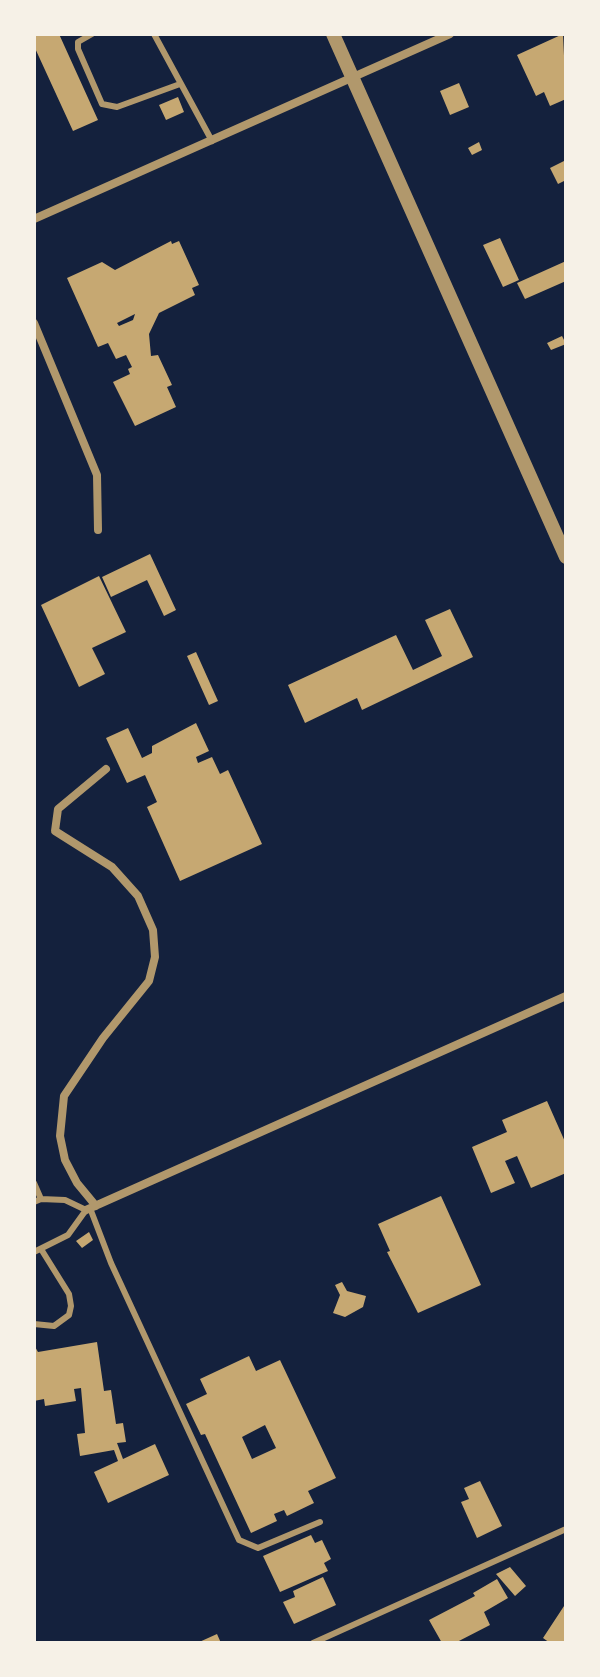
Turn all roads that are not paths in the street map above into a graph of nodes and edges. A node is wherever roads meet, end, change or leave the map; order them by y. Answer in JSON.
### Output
{"nodes":[{"id":1,"x":92,"y":34,"type":"edge"},
{"id":2,"x":154,"y":34,"type":"edge"},
{"id":3,"x":333,"y":34,"type":"edge"},
{"id":4,"x":450,"y":34,"type":"edge"},
{"id":5,"x":354,"y":78,"type":"junction"},
{"id":6,"x":180,"y":84,"type":"junction"},
{"id":7,"x":212,"y":141,"type":"junction"},
{"id":8,"x":34,"y":219,"type":"edge"},
{"id":9,"x":34,"y":323,"type":"edge"},
{"id":10,"x":98,"y":530,"type":"dead end"},
{"id":11,"x":566,"y":557,"type":"edge"},
{"id":12,"x":106,"y":769,"type":"dead end"},
{"id":13,"x":566,"y":996,"type":"edge"},
{"id":14,"x":34,"y":1183,"type":"edge"},
{"id":15,"x":38,"y":1200,"type":"edge"},
{"id":16,"x":91,"y":1208,"type":"junction"},
{"id":17,"x":37,"y":1251,"type":"edge"},
{"id":18,"x":34,"y":1324,"type":"edge"},
{"id":19,"x":320,"y":1522,"type":"dead end"},
{"id":20,"x":566,"y":1529,"type":"edge"},
{"id":21,"x":313,"y":1643,"type":"edge"}],
"edges":[{"from":1,"to":6,"type":"lane"},
{"from":2,"to":6,"type":"lane"},
{"from":3,"to":5,"type":"street"},
{"from":4,"to":5,"type":"street"},
{"from":5,"to":7,"type":"street"},
{"from":5,"to":11,"type":"street"},
{"from":6,"to":7,"type":"lane"},
{"from":7,"to":8,"type":"street"},
{"from":9,"to":10,"type":"street"},
{"from":12,"to":16,"type":"street"},
{"from":13,"to":16,"type":"street"},
{"from":14,"to":15,"type":"lane"},
{"from":15,"to":16,"type":"lane"},
{"from":16,"to":17,"type":"lane"},
{"from":16,"to":19,"type":"lane"},
{"from":17,"to":18,"type":"lane"},
{"from":20,"to":21,"type":"lane"}]}
